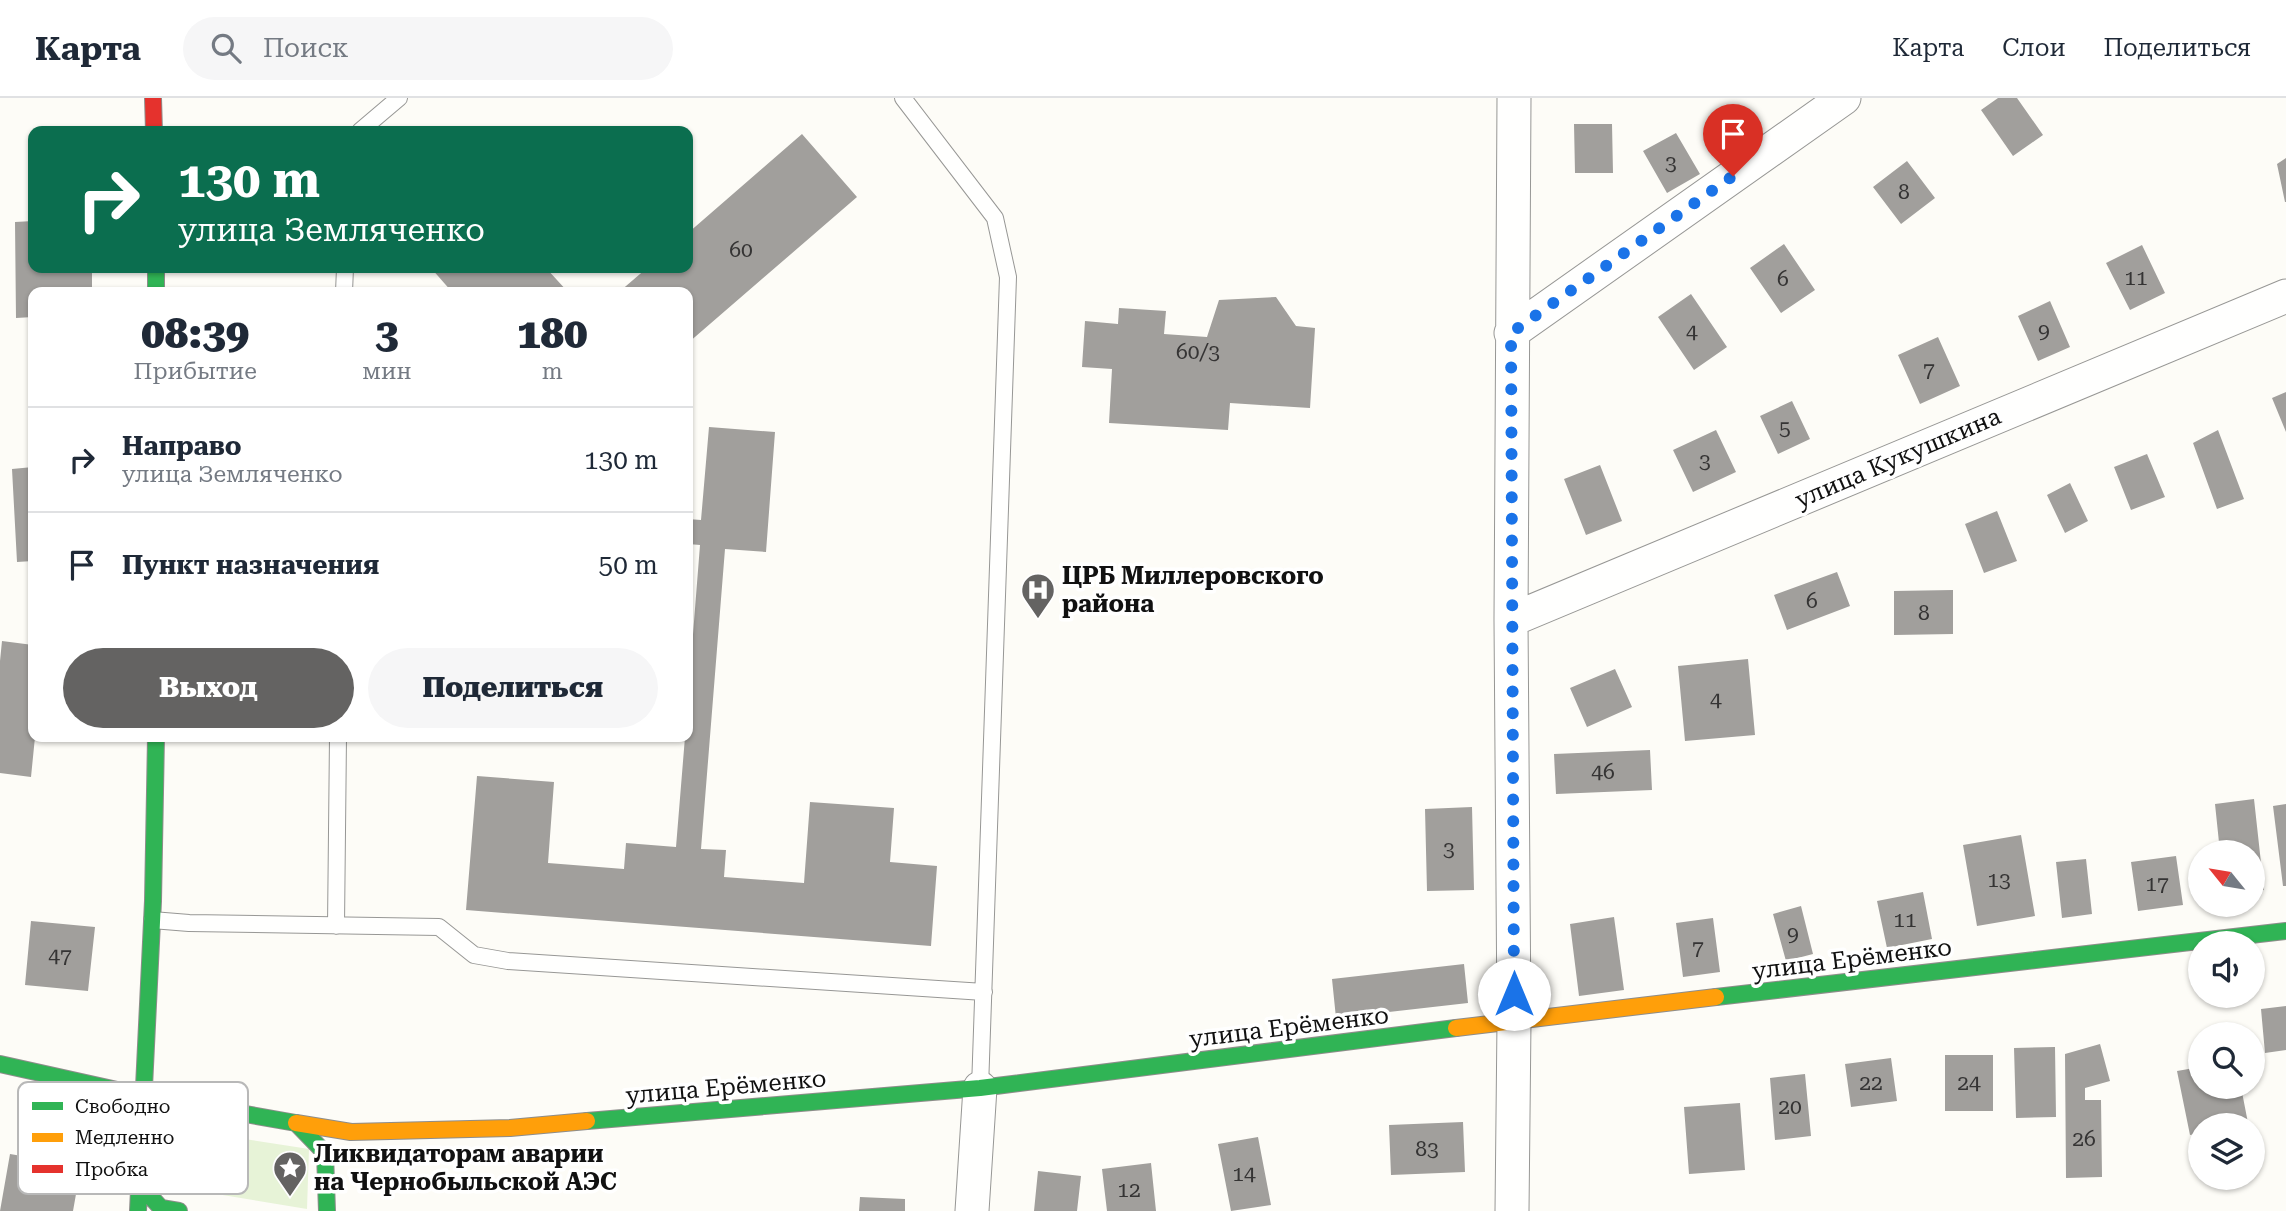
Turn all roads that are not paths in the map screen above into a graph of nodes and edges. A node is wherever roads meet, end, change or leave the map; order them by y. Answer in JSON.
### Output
{"nodes":[{"id":1,"x":153,"y":98,"type":"edge"},
{"id":2,"x":399,"y":98,"type":"edge"},
{"id":3,"x":903,"y":98,"type":"edge"},
{"id":4,"x":1514,"y":98,"type":"edge"},
{"id":5,"x":1844,"y":98,"type":"edge"},
{"id":6,"x":154,"y":126,"type":"edge"},
{"id":7,"x":366,"y":126,"type":"edge"},
{"id":8,"x":2286,"y":296,"type":"edge"},
{"id":9,"x":1511,"y":333,"type":"junction"},
{"id":10,"x":1511,"y":620,"type":"junction"},
{"id":11,"x":156,"y":742,"type":"edge"},
{"id":12,"x":338,"y":742,"type":"edge"},
{"id":13,"x":152,"y":920,"type":"junction"},
{"id":14,"x":336,"y":926,"type":"junction"},
{"id":15,"x":2286,"y":931,"type":"edge"},
{"id":16,"x":984,"y":992,"type":"junction"},
{"id":17,"x":1514,"y":1021,"type":"junction"},
{"id":18,"x":0,"y":1064,"type":"edge"},
{"id":19,"x":81,"y":1082,"type":"edge"},
{"id":20,"x":145,"y":1082,"type":"edge"},
{"id":21,"x":980,"y":1088,"type":"junction"},
{"id":22,"x":248,"y":1114,"type":"edge"},
{"id":23,"x":296,"y":1123,"type":"junction"},
{"id":24,"x":351,"y":1132,"type":"junction"},
{"id":25,"x":325,"y":1153,"type":"junction"},
{"id":26,"x":147,"y":1194,"type":"edge"},
{"id":27,"x":179,"y":1211,"type":"edge"},
{"id":28,"x":326,"y":1211,"type":"edge"},
{"id":29,"x":972,"y":1211,"type":"edge"},
{"id":30,"x":1512,"y":1211,"type":"edge"}],
"edges":[{"from":1,"to":6,"type":"street"},
{"from":2,"to":7,"type":"lane"},
{"from":3,"to":16,"type":"lane"},
{"from":4,"to":9,"type":"street"},
{"from":5,"to":9,"type":"street"},
{"from":8,"to":10,"type":"street","name":"улица Кукушкина"},
{"from":9,"to":10,"type":"street"},
{"from":10,"to":17,"type":"street"},
{"from":11,"to":13,"type":"street"},
{"from":12,"to":14,"type":"lane"},
{"from":13,"to":14,"type":"lane"},
{"from":13,"to":20,"type":"street"},
{"from":14,"to":16,"type":"lane"},
{"from":15,"to":17,"type":"street","name":"улица Ерёменко"},
{"from":16,"to":21,"type":"lane"},
{"from":17,"to":21,"type":"street","name":"улица Ерёменко"},
{"from":17,"to":30,"type":"street"},
{"from":18,"to":19,"type":"street","name":"улица Ерёменко"},
{"from":21,"to":24,"type":"street","name":"улица Ерёменко"},
{"from":21,"to":29,"type":"street"},
{"from":22,"to":23,"type":"street","name":"улица Ерёменко"},
{"from":23,"to":24,"type":"street","name":"улица Ерёменко"},
{"from":23,"to":25,"type":"street"},
{"from":24,"to":25,"type":"street"},
{"from":25,"to":28,"type":"street"},
{"from":26,"to":27,"type":"street"}]}
